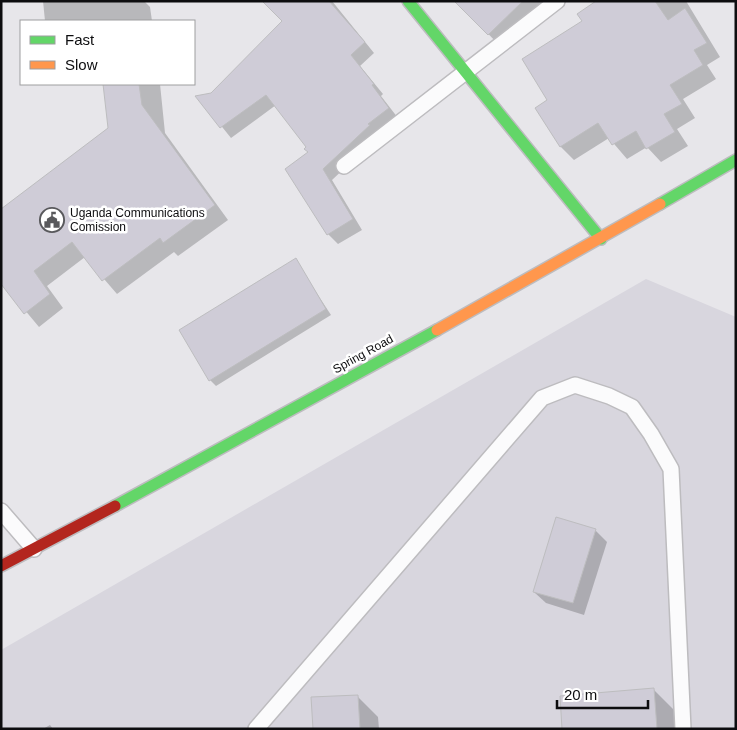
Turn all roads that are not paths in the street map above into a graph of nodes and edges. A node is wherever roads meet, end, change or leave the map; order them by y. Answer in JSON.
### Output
{"nodes":[{"id":1,"x":408,"y":1,"type":"edge"},
{"id":2,"x":557,"y":1,"type":"edge"},
{"id":3,"x":466,"y":72,"type":"junction"},
{"id":4,"x":736,"y":160,"type":"edge"},
{"id":5,"x":344,"y":166,"type":"dead end"},
{"id":6,"x":601,"y":239,"type":"junction"},
{"id":7,"x":1,"y":511,"type":"edge"},
{"id":8,"x":34,"y":548,"type":"junction"},
{"id":9,"x":1,"y":566,"type":"edge"},
{"id":10,"x":256,"y":729,"type":"edge"},
{"id":11,"x":682,"y":729,"type":"edge"}],
"edges":[{"from":1,"to":3,"type":"main road"},
{"from":2,"to":3,"type":"lane"},
{"from":3,"to":5,"type":"lane"},
{"from":3,"to":6,"type":"main road"},
{"from":4,"to":6,"type":"main road","name":"Spring Road"},
{"from":6,"to":8,"type":"main road","name":"Spring Road"},
{"from":7,"to":8,"type":"lane"},
{"from":8,"to":9,"type":"main road","name":"Spring Road"},
{"from":10,"to":11,"type":"lane"}]}
